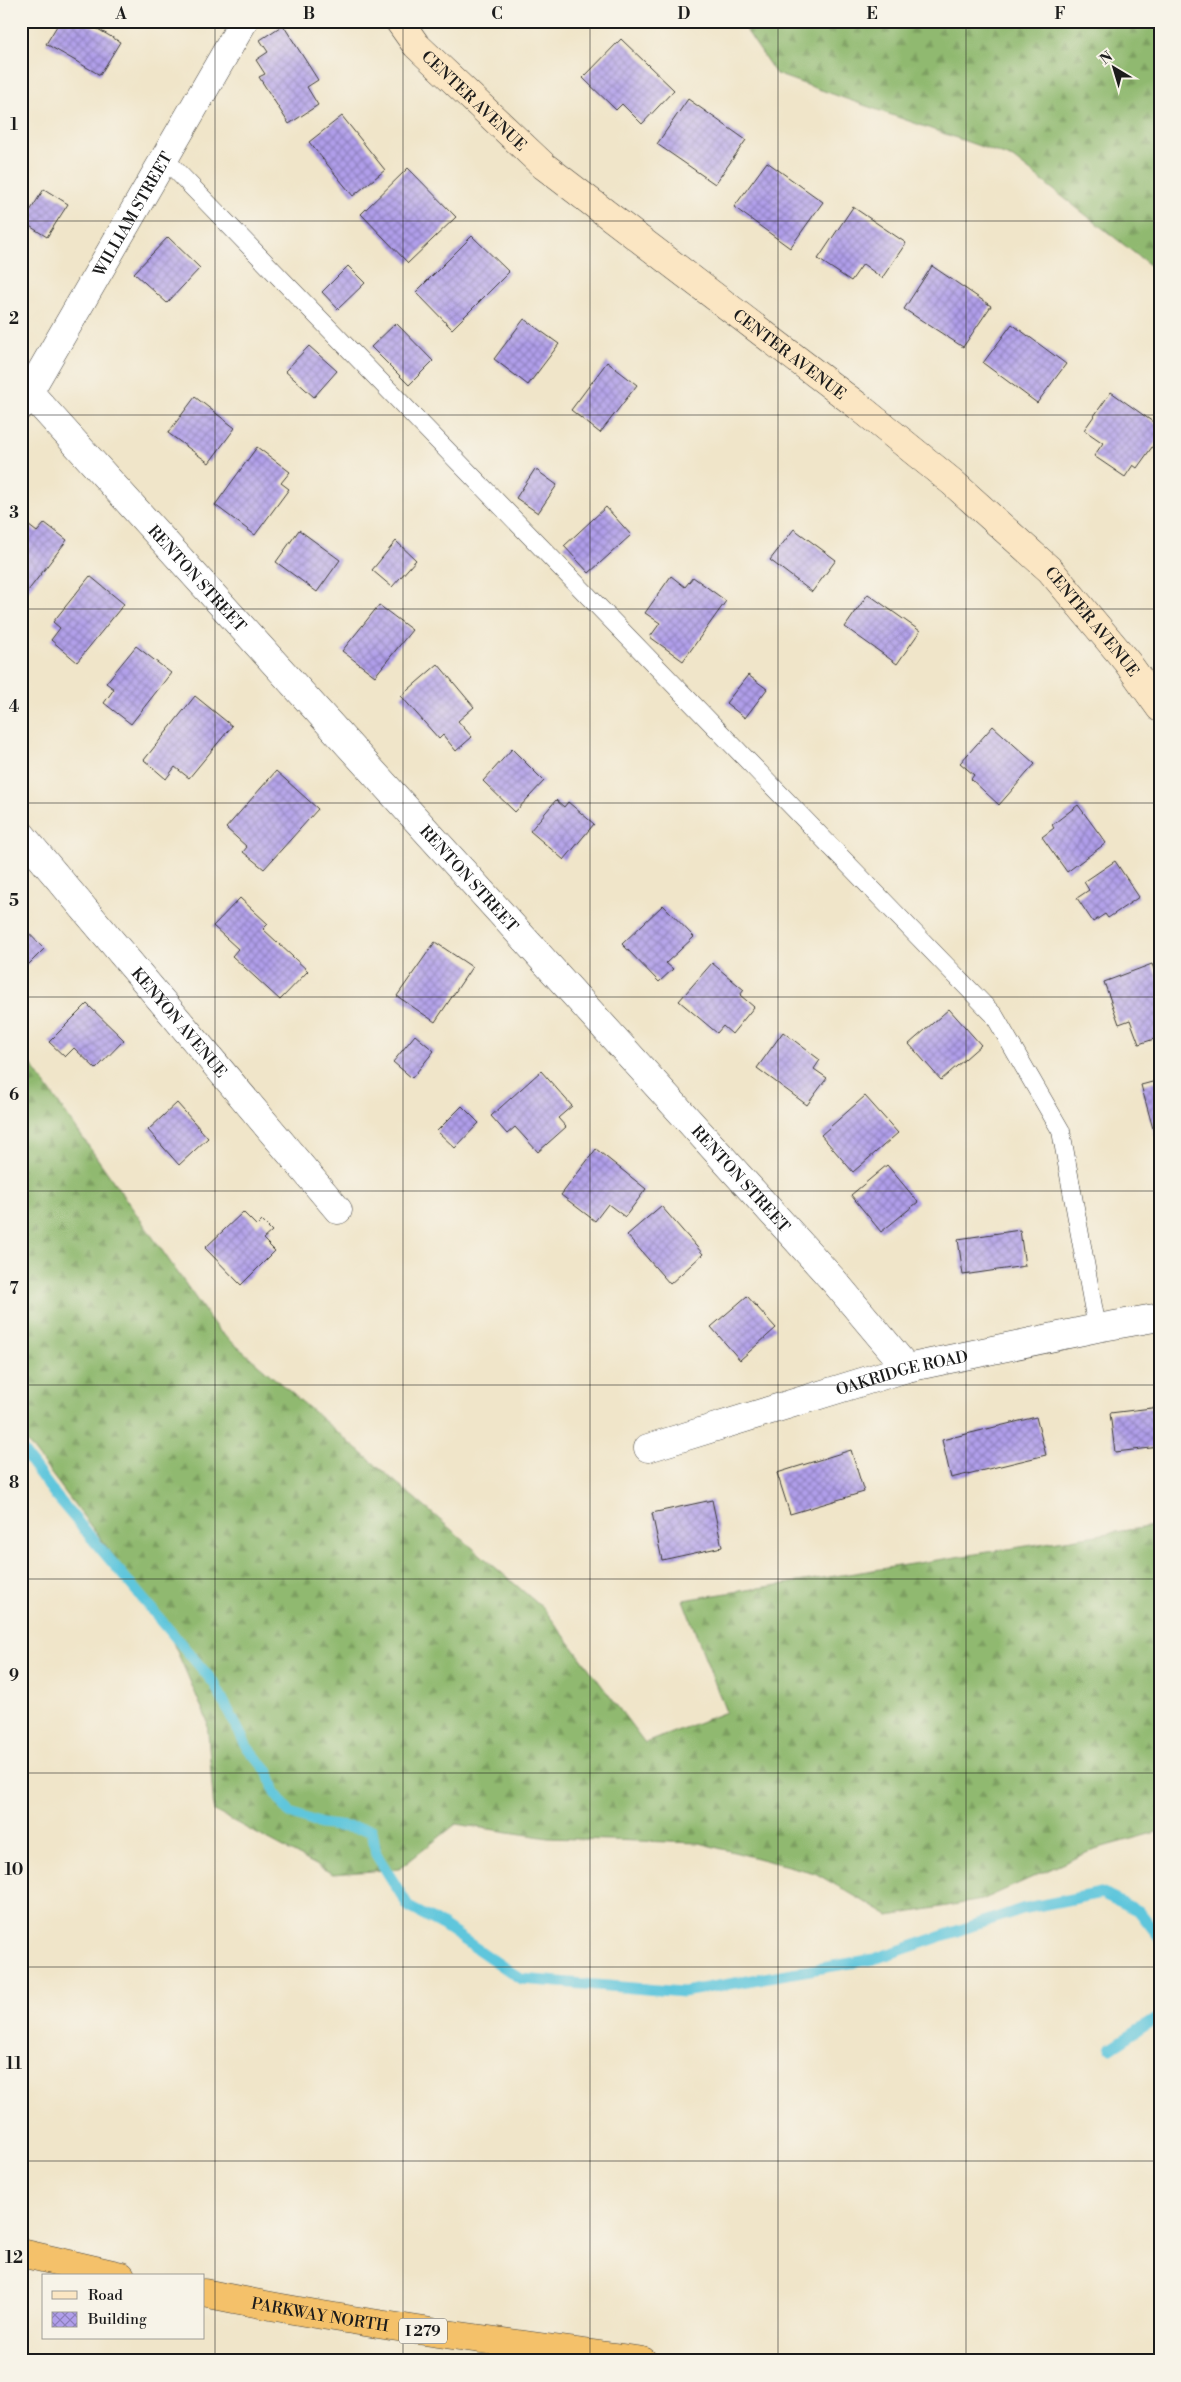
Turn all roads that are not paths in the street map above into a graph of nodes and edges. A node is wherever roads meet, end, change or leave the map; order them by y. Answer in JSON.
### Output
{"nodes":[{"id":1,"x":244,"y":21,"type":"edge"},
{"id":2,"x":398,"y":21,"type":"edge"},
{"id":3,"x":164,"y":158,"type":"junction"},
{"id":4,"x":25,"y":399,"type":"edge"},
{"id":5,"x":1160,"y":708,"type":"edge"},
{"id":6,"x":21,"y":834,"type":"edge"},
{"id":7,"x":338,"y":1210,"type":"dead end"},
{"id":8,"x":1160,"y":1317,"type":"edge"},
{"id":9,"x":1097,"y":1328,"type":"junction"},
{"id":10,"x":908,"y":1368,"type":"junction"},
{"id":11,"x":648,"y":1448,"type":"dead end"},
{"id":12,"x":21,"y":2253,"type":"edge"},
{"id":13,"x":112,"y":2274,"type":"edge"},
{"id":14,"x":205,"y":2293,"type":"edge"},
{"id":15,"x":643,"y":2361,"type":"edge"}],
"edges":[{"from":1,"to":3,"type":"street","name":"WILLIAM STREET"},
{"from":2,"to":5,"type":"street","name":"CENTER AVENUE"},
{"from":3,"to":4,"type":"street","name":"WILLIAM STREET"},
{"from":3,"to":9,"type":"lane"},
{"from":4,"to":10,"type":"street","name":"RENTON STREET"},
{"from":6,"to":7,"type":"street","name":"KENYON AVENUE"},
{"from":8,"to":9,"type":"street","name":"OAKRIDGE ROAD"},
{"from":9,"to":10,"type":"street","name":"OAKRIDGE ROAD"},
{"from":10,"to":11,"type":"street","name":"OAKRIDGE ROAD"},
{"from":12,"to":13,"type":"highway"},
{"from":14,"to":15,"type":"highway","name":"PARKWAY NORTH","number":"I 279"}]}
